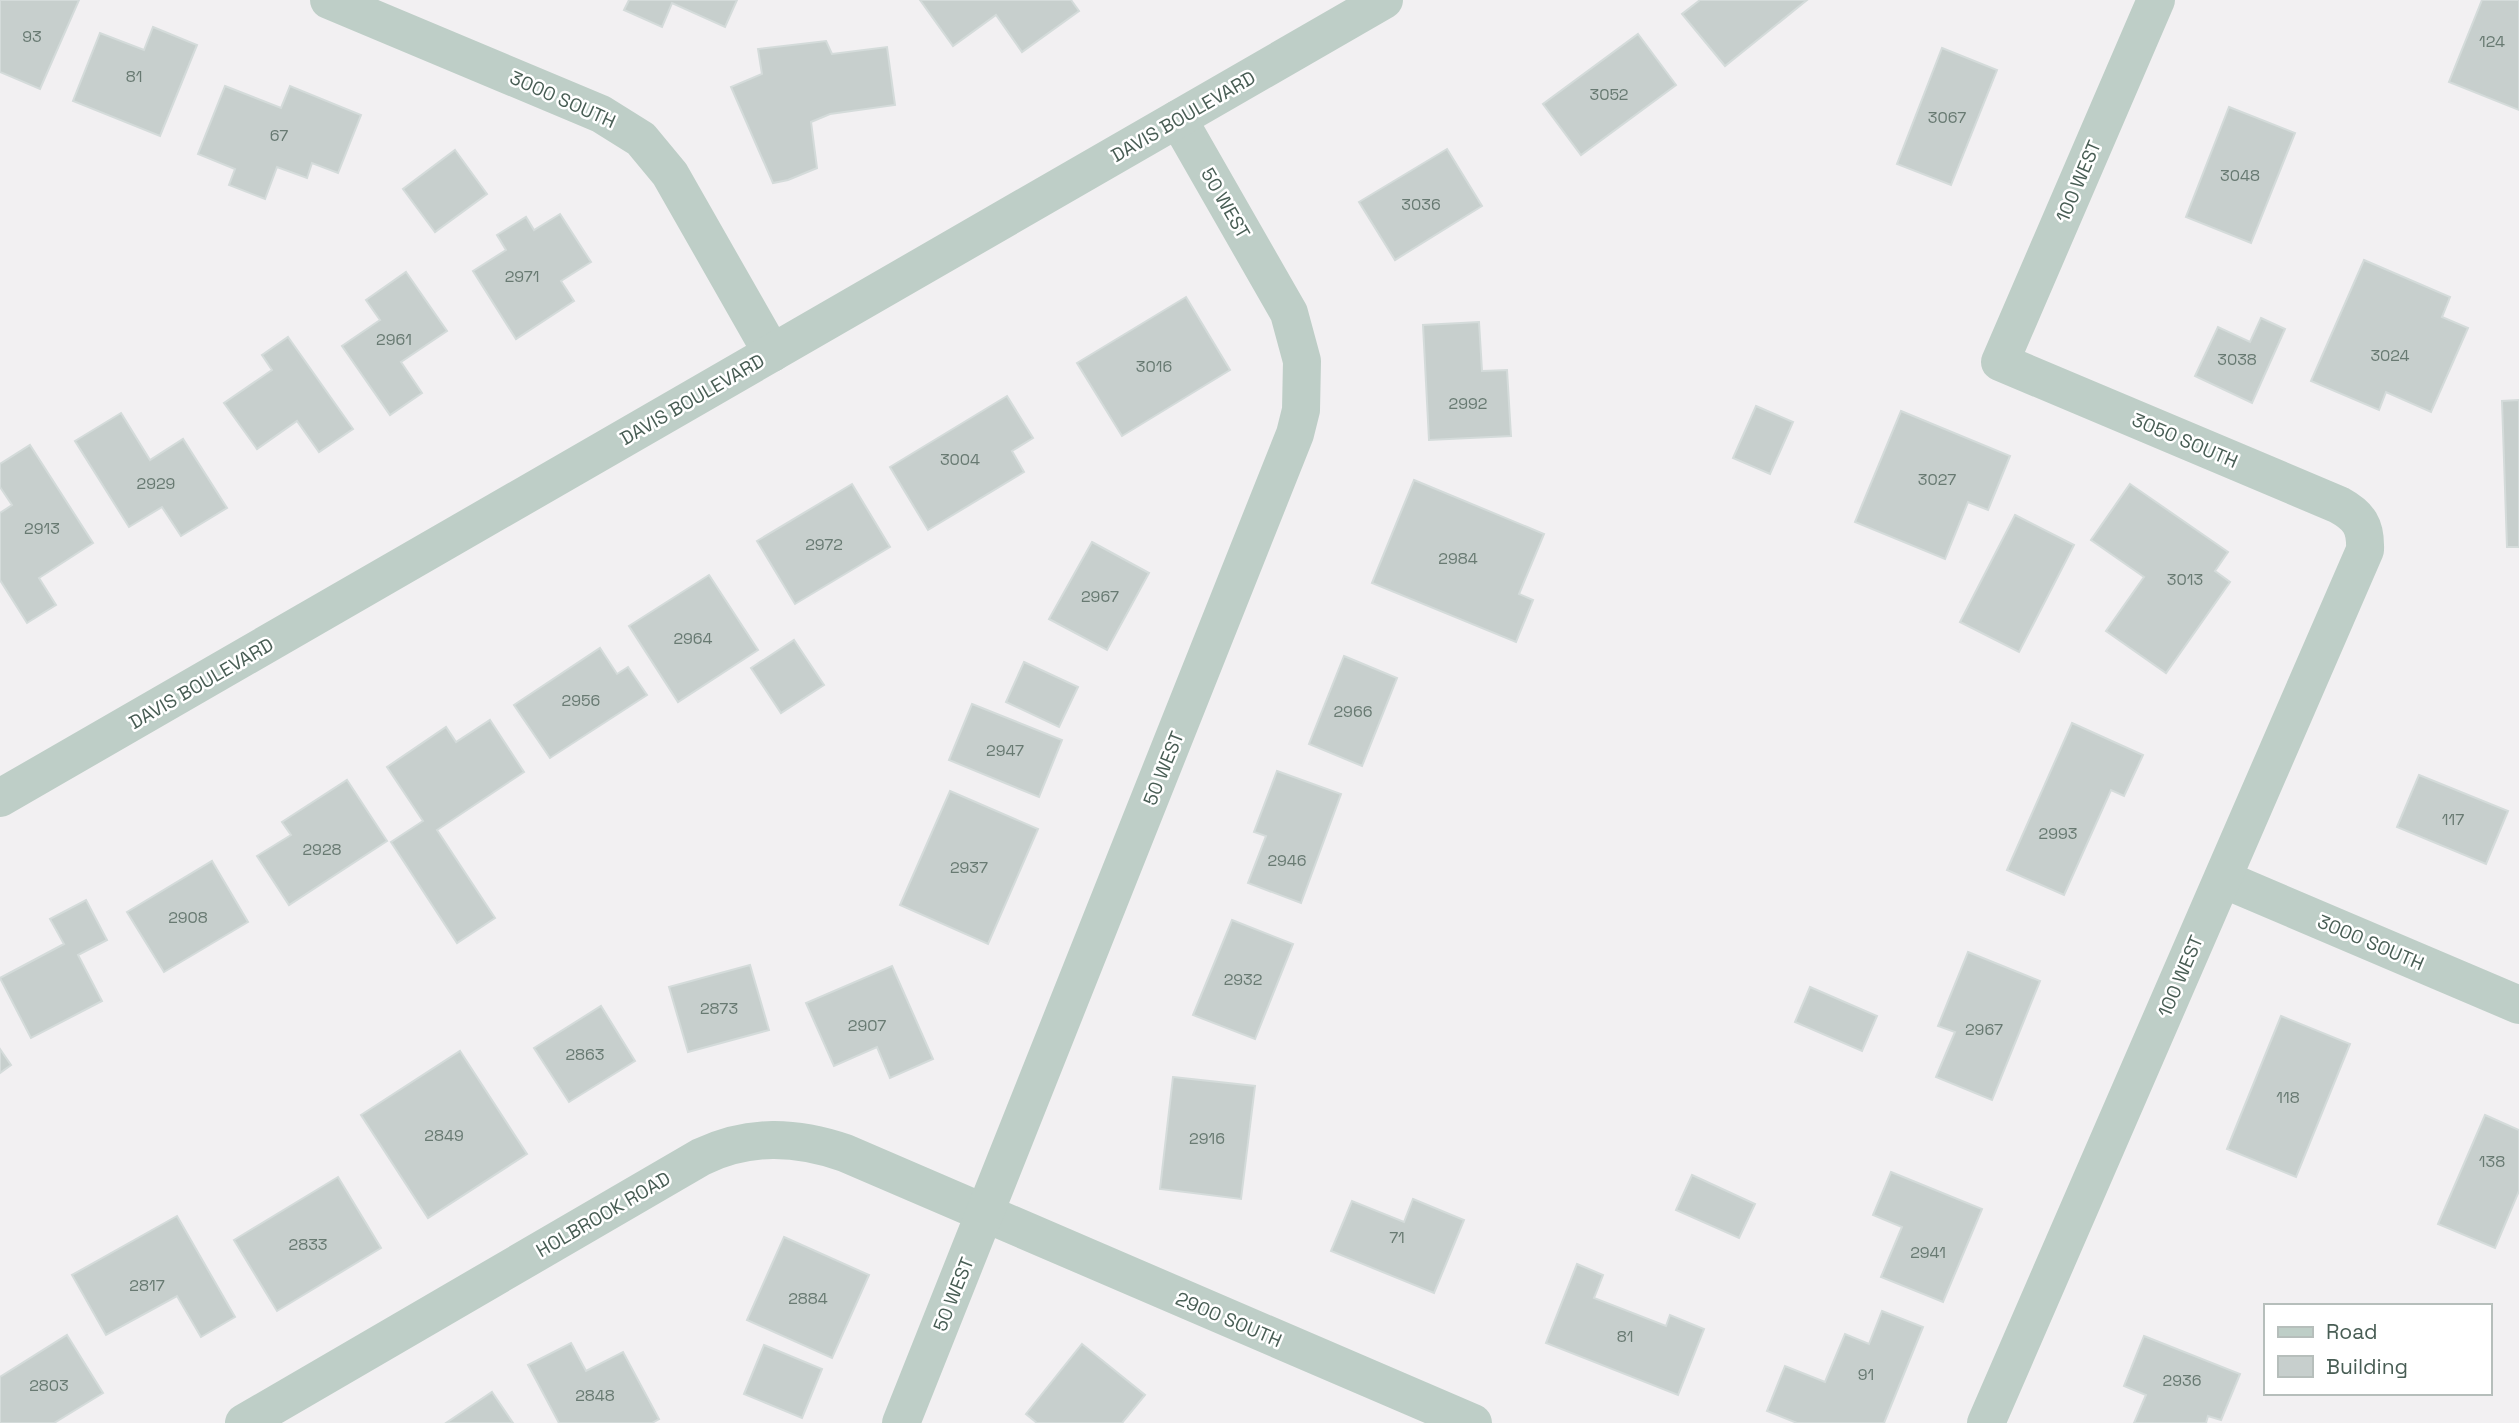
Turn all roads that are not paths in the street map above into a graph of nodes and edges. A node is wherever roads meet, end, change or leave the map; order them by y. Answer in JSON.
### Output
{"nodes":[{"id":1,"x":328,"y":0,"type":"edge"},
{"id":2,"x":1384,"y":0,"type":"edge"},
{"id":3,"x":2156,"y":0,"type":"edge"},
{"id":4,"x":1178,"y":119,"type":"junction"},
{"id":5,"x":772,"y":353,"type":"junction"},
{"id":6,"x":2000,"y":362,"type":"joint"},
{"id":7,"x":2364,"y":527,"type":"joint"},
{"id":8,"x":0,"y":798,"type":"edge"},
{"id":9,"x":2223,"y":879,"type":"junction"},
{"id":10,"x":2519,"y":1005,"type":"edge"},
{"id":11,"x":985,"y":1215,"type":"junction"},
{"id":12,"x":244,"y":1423,"type":"edge"},
{"id":13,"x":901,"y":1423,"type":"edge"},
{"id":14,"x":1473,"y":1423,"type":"edge"},
{"id":15,"x":1986,"y":1423,"type":"edge"}],
"edges":[{"from":1,"to":5,"type":"street","name":"3000 SOUTH"},
{"from":2,"to":4,"type":"street","name":"DAVIS BOULEVARD"},
{"from":3,"to":6,"type":"street","name":"100 WEST"},
{"from":4,"to":5,"type":"street","name":"DAVIS BOULEVARD"},
{"from":4,"to":11,"type":"street","name":"50 WEST"},
{"from":5,"to":8,"type":"street","name":"DAVIS BOULEVARD"},
{"from":6,"to":7,"type":"street","name":"3050 SOUTH"},
{"from":7,"to":9,"type":"street","name":"100 WEST"},
{"from":9,"to":10,"type":"street","name":"3000 SOUTH"},
{"from":9,"to":15,"type":"street","name":"100 WEST"},
{"from":11,"to":12,"type":"street","name":"HOLBROOK ROAD"},
{"from":11,"to":13,"type":"street","name":"50 WEST"},
{"from":11,"to":14,"type":"street","name":"2900 SOUTH"}]}
